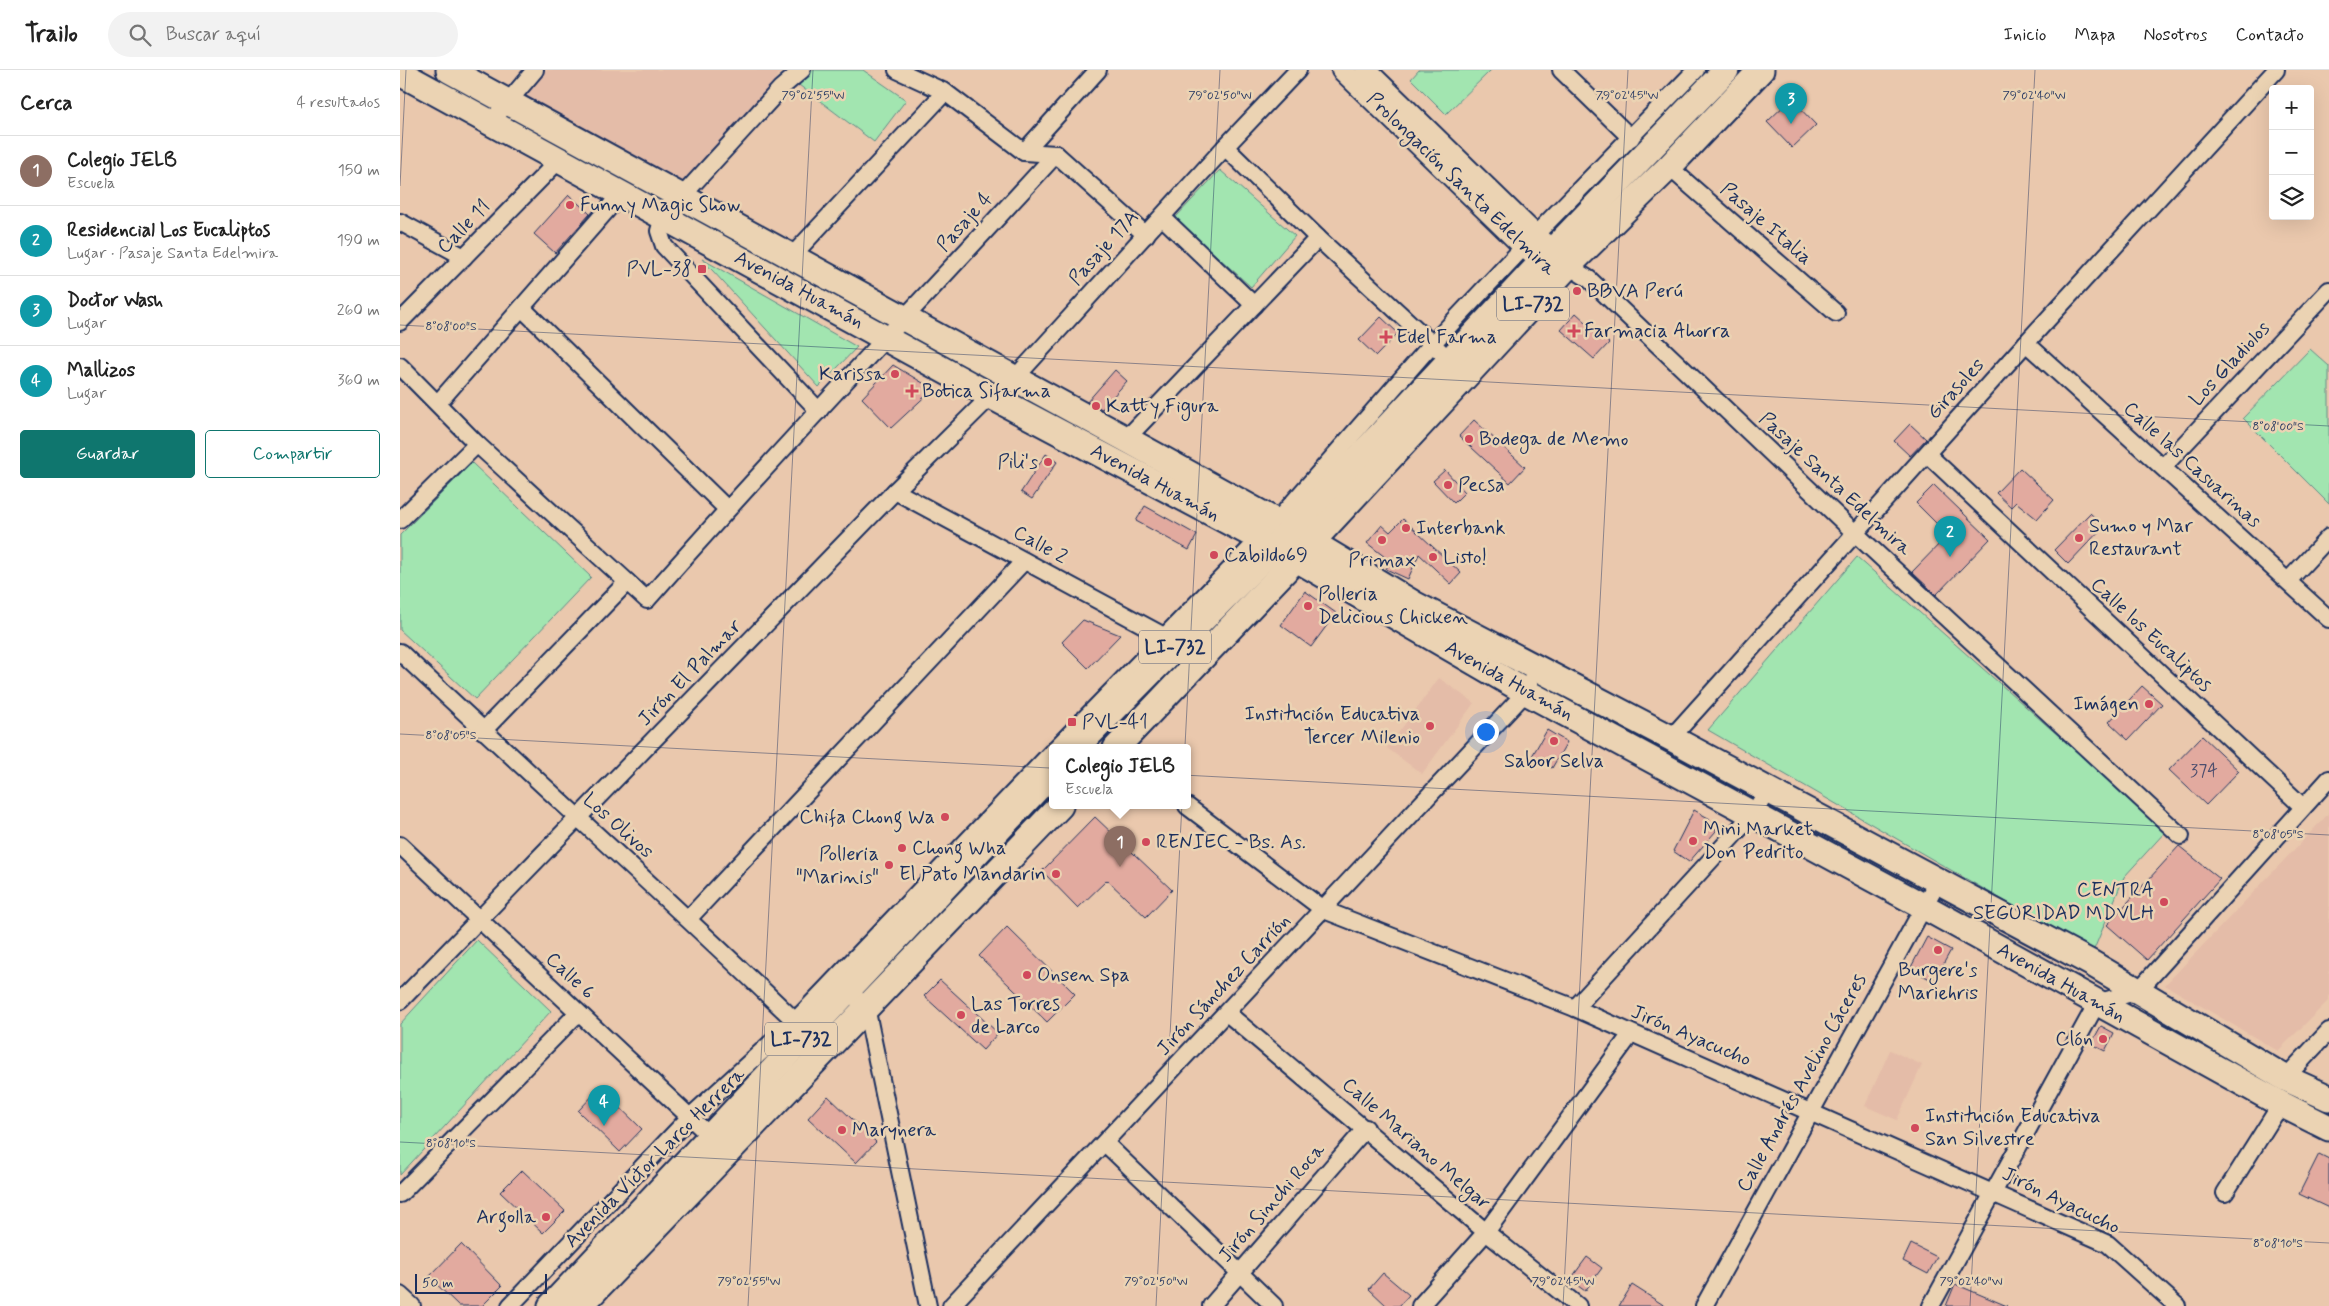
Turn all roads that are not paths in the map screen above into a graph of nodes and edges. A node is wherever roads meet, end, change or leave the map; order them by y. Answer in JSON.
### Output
{"nodes":[{"id":1,"x":449,"y":70,"type":"edge"},
{"id":2,"x":535,"y":70,"type":"edge"},
{"id":3,"x":802,"y":70,"type":"edge"},
{"id":4,"x":897,"y":70,"type":"edge"},
{"id":5,"x":1098,"y":70,"type":"edge"},
{"id":6,"x":1298,"y":70,"type":"edge"},
{"id":7,"x":1342,"y":70,"type":"edge"},
{"id":8,"x":1366,"y":70,"type":"edge"},
{"id":9,"x":1561,"y":70,"type":"edge"},
{"id":10,"x":1696,"y":70,"type":"edge"},
{"id":11,"x":1726,"y":70,"type":"edge"},
{"id":12,"x":1761,"y":70,"type":"edge"},
{"id":13,"x":2276,"y":70,"type":"edge"},
{"id":14,"x":400,"y":73,"type":"edge"},
{"id":15,"x":945,"y":92,"type":"junction"},
{"id":16,"x":507,"y":101,"type":"junction"},
{"id":17,"x":491,"y":122,"type":"junction"},
{"id":18,"x":1631,"y":138,"type":"junction"},
{"id":19,"x":1225,"y":147,"type":"junction"},
{"id":20,"x":1024,"y":152,"type":"junction"},
{"id":21,"x":1056,"y":154,"type":"junction"},
{"id":22,"x":558,"y":161,"type":"junction"},
{"id":23,"x":1669,"y":167,"type":"junction"},
{"id":24,"x":622,"y":194,"type":"junction"},
{"id":25,"x":683,"y":197,"type":"junction"},
{"id":26,"x":663,"y":217,"type":"junction"},
{"id":27,"x":1162,"y":217,"type":"junction"},
{"id":28,"x":400,"y":222,"type":"edge"},
{"id":29,"x":1146,"y":234,"type":"junction"},
{"id":30,"x":1318,"y":238,"type":"junction"},
{"id":31,"x":1546,"y":256,"type":"junction"},
{"id":32,"x":464,"y":257,"type":"junction"},
{"id":33,"x":791,"y":257,"type":"junction"},
{"id":34,"x":2329,"y":290,"type":"edge"},
{"id":35,"x":1254,"y":305,"type":"junction"},
{"id":36,"x":522,"y":309,"type":"junction"},
{"id":37,"x":1836,"y":313,"type":"dead end"},
{"id":38,"x":905,"y":319,"type":"junction"},
{"id":39,"x":400,"y":322,"type":"edge"},
{"id":40,"x":886,"y":337,"type":"junction"},
{"id":41,"x":2026,"y":343,"type":"junction"},
{"id":42,"x":1432,"y":344,"type":"junction"},
{"id":43,"x":1450,"y":361,"type":"junction"},
{"id":44,"x":400,"y":366,"type":"edge"},
{"id":45,"x":1015,"y":378,"type":"junction"},
{"id":46,"x":991,"y":396,"type":"junction"},
{"id":47,"x":1428,"y":401,"type":"junction"},
{"id":48,"x":438,"y":403,"type":"junction"},
{"id":49,"x":818,"y":411,"type":"junction"},
{"id":50,"x":1126,"y":439,"type":"junction"},
{"id":51,"x":477,"y":444,"type":"junction"},
{"id":52,"x":1927,"y":454,"type":"junction"},
{"id":53,"x":2163,"y":467,"type":"junction"},
{"id":54,"x":895,"y":491,"type":"junction"},
{"id":55,"x":727,"y":508,"type":"junction"},
{"id":56,"x":400,"y":520,"type":"edge"},
{"id":57,"x":1856,"y":534,"type":"junction"},
{"id":58,"x":2329,"y":537,"type":"edge"},
{"id":59,"x":1284,"y":540,"type":"junction"},
{"id":60,"x":1024,"y":561,"type":"junction"},
{"id":61,"x":2288,"y":581,"type":"junction"},
{"id":62,"x":627,"y":582,"type":"junction"},
{"id":63,"x":1408,"y":613,"type":"junction"},
{"id":64,"x":2329,"y":619,"type":"edge"},
{"id":65,"x":1164,"y":636,"type":"junction"},
{"id":66,"x":400,"y":652,"type":"edge"},
{"id":67,"x":1533,"y":667,"type":"junction"},
{"id":68,"x":1526,"y":692,"type":"junction"},
{"id":69,"x":483,"y":730,"type":"junction"},
{"id":70,"x":1671,"y":738,"type":"junction"},
{"id":71,"x":1083,"y":740,"type":"edge"},
{"id":72,"x":1060,"y":744,"type":"edge"},
{"id":73,"x":1097,"y":744,"type":"edge"},
{"id":74,"x":1119,"y":744,"type":"edge"},
{"id":75,"x":1049,"y":755,"type":"edge"},
{"id":76,"x":1049,"y":776,"type":"edge"},
{"id":77,"x":2329,"y":779,"type":"edge"},
{"id":78,"x":1768,"y":790,"type":"junction"},
{"id":79,"x":2303,"y":807,"type":"junction"},
{"id":80,"x":1057,"y":809,"type":"edge"},
{"id":81,"x":1191,"y":809,"type":"edge"},
{"id":82,"x":1753,"y":814,"type":"junction"},
{"id":83,"x":579,"y":819,"type":"junction"},
{"id":84,"x":2181,"y":836,"type":"dead end"},
{"id":85,"x":400,"y":845,"type":"edge"},
{"id":86,"x":1938,"y":881,"type":"junction"},
{"id":87,"x":1923,"y":906,"type":"junction"},
{"id":88,"x":1324,"y":910,"type":"junction"},
{"id":89,"x":689,"y":918,"type":"junction"},
{"id":90,"x":480,"y":920,"type":"junction"},
{"id":91,"x":847,"y":990,"type":"junction"},
{"id":92,"x":2138,"y":991,"type":"junction"},
{"id":93,"x":400,"y":1001,"type":"edge"},
{"id":94,"x":2097,"y":1003,"type":"junction"},
{"id":95,"x":866,"y":1007,"type":"junction"},
{"id":96,"x":1575,"y":1008,"type":"junction"},
{"id":97,"x":578,"y":1013,"type":"junction"},
{"id":98,"x":1227,"y":1013,"type":"junction"},
{"id":99,"x":802,"y":1026,"type":"junction"},
{"id":100,"x":2329,"y":1031,"type":"edge"},
{"id":101,"x":1631,"y":1034,"type":"junction"},
{"id":102,"x":2286,"y":1078,"type":"junction"},
{"id":103,"x":2329,"y":1098,"type":"edge"},
{"id":104,"x":2281,"y":1104,"type":"junction"},
{"id":105,"x":1812,"y":1111,"type":"junction"},
{"id":106,"x":689,"y":1118,"type":"junction"},
{"id":107,"x":1366,"y":1128,"type":"junction"},
{"id":108,"x":2329,"y":1128,"type":"edge"},
{"id":109,"x":711,"y":1137,"type":"junction"},
{"id":110,"x":1105,"y":1143,"type":"junction"},
{"id":111,"x":1994,"y":1193,"type":"junction"},
{"id":112,"x":2225,"y":1193,"type":"dead end"},
{"id":113,"x":400,"y":1194,"type":"edge"},
{"id":114,"x":1486,"y":1232,"type":"junction"},
{"id":115,"x":1240,"y":1272,"type":"junction"},
{"id":116,"x":400,"y":1295,"type":"edge"},
{"id":117,"x":412,"y":1306,"type":"edge"},
{"id":118,"x":510,"y":1306,"type":"edge"},
{"id":119,"x":551,"y":1306,"type":"edge"},
{"id":120,"x":580,"y":1306,"type":"edge"},
{"id":121,"x":928,"y":1306,"type":"edge"},
{"id":122,"x":952,"y":1306,"type":"edge"},
{"id":123,"x":1211,"y":1306,"type":"edge"},
{"id":124,"x":1274,"y":1306,"type":"edge"},
{"id":125,"x":1420,"y":1306,"type":"edge"},
{"id":126,"x":1578,"y":1306,"type":"edge"},
{"id":127,"x":1704,"y":1306,"type":"edge"},
{"id":128,"x":1931,"y":1306,"type":"edge"},
{"id":129,"x":2177,"y":1306,"type":"edge"}],
"edges":[{"from":1,"to":16,"type":"main road","name":"Avenida Huamán"},
{"from":2,"to":16,"type":"street"},
{"from":3,"to":25,"type":"street"},
{"from":4,"to":15,"type":"street"},
{"from":5,"to":20,"type":"street"},
{"from":6,"to":19,"type":"street","name":"Pasaje 17A"},
{"from":7,"to":31,"type":"street","name":"Prolongación Santa Edelmira"},
{"from":8,"to":31,"type":"street","name":"Prolongación Santa Edelmira"},
{"from":9,"to":18,"type":"street"},
{"from":10,"to":18,"type":"street"},
{"from":11,"to":31,"type":"main road","number":"LI-732"},
{"from":12,"to":23,"type":"main road","number":"LI-732"},
{"from":13,"to":41,"type":"street","name":"Girasoles"},
{"from":14,"to":17,"type":"main road","name":"Avenida Huamán"},
{"from":15,"to":20,"type":"street"},
{"from":15,"to":33,"type":"street"},
{"from":16,"to":17,"type":"street"},
{"from":16,"to":25,"type":"main road","name":"Avenida Huamán"},
{"from":17,"to":22,"type":"main road","name":"Avenida Huamán"},
{"from":18,"to":31,"type":"street"},
{"from":19,"to":27,"type":"street","name":"Pasaje 17A"},
{"from":19,"to":30,"type":"street"},
{"from":20,"to":21,"type":"street"},
{"from":21,"to":29,"type":"street"},
{"from":21,"to":38,"type":"street","name":"Pasaje 4"},
{"from":22,"to":24,"type":"main road","name":"Avenida Huamán"},
{"from":22,"to":32,"type":"street","name":"Calle 11"},
{"from":23,"to":31,"type":"main road","number":"LI-732"},
{"from":23,"to":37,"type":"street","name":"Pasaje Italia"},
{"from":24,"to":26,"type":"main road","name":"Avenida Huamán"},
{"from":24,"to":36,"type":"street"},
{"from":25,"to":26,"type":"street"},
{"from":25,"to":33,"type":"main road","name":"Avenida Huamán"},
{"from":26,"to":40,"type":"main road","name":"Avenida Huamán"},
{"from":26,"to":49,"type":"street"},
{"from":27,"to":29,"type":"street","name":"Pasaje 17A"},
{"from":27,"to":35,"type":"street"},
{"from":28,"to":32,"type":"street"},
{"from":29,"to":45,"type":"street","name":"Pasaje 17A"},
{"from":30,"to":35,"type":"street"},
{"from":30,"to":42,"type":"street"},
{"from":31,"to":42,"type":"street"},
{"from":31,"to":43,"type":"main road","number":"LI-732"},
{"from":31,"to":47,"type":"main road","number":"LI-732"},
{"from":31,"to":57,"type":"street","name":"Pasaje Santa Edelmira"},
{"from":32,"to":39,"type":"street","name":"Calle 11"},
{"from":33,"to":38,"type":"main road","name":"Avenida Huamán"},
{"from":34,"to":53,"type":"street","name":"Los Gladiolos"},
{"from":35,"to":50,"type":"street"},
{"from":36,"to":48,"type":"street"},
{"from":36,"to":55,"type":"street"},
{"from":38,"to":40,"type":"street","name":"Pasaje 4"},
{"from":38,"to":45,"type":"main road","name":"Avenida Huamán"},
{"from":40,"to":46,"type":"main road","name":"Avenida Huamán"},
{"from":40,"to":49,"type":"street","name":"Pasaje 4"},
{"from":41,"to":52,"type":"street","name":"Girasoles"},
{"from":41,"to":53,"type":"street","name":"Calle las Casuarinas"},
{"from":42,"to":43,"type":"street"},
{"from":42,"to":59,"type":"street"},
{"from":43,"to":47,"type":"main road","number":"LI-732"},
{"from":44,"to":48,"type":"street"},
{"from":45,"to":46,"type":"street","name":"Jirón El Palmar"},
{"from":45,"to":50,"type":"main road","name":"Avenida Huamán"},
{"from":46,"to":54,"type":"street","name":"Jirón El Palmar"},
{"from":46,"to":59,"type":"main road","name":"Avenida Huamán"},
{"from":47,"to":59,"type":"main road","number":"LI-732"},
{"from":48,"to":51,"type":"street"},
{"from":49,"to":55,"type":"street","name":"Pasaje 4"},
{"from":50,"to":59,"type":"main road","name":"Avenida Huamán"},
{"from":51,"to":56,"type":"street"},
{"from":51,"to":62,"type":"street"},
{"from":52,"to":57,"type":"street","name":"Girasoles"},
{"from":52,"to":79,"type":"street","name":"Calle los Eucaliptos"},
{"from":53,"to":61,"type":"street","name":"Calle las Casuarinas"},
{"from":54,"to":60,"type":"street","name":"Calle 2"},
{"from":54,"to":83,"type":"street","name":"Jirón El Palmar"},
{"from":55,"to":62,"type":"street","name":"Pasaje 4"},
{"from":57,"to":70,"type":"street","name":"Girasoles"},
{"from":57,"to":84,"type":"street","name":"Pasaje Santa Edelmira"},
{"from":58,"to":61,"type":"street"},
{"from":59,"to":63,"type":"main road","name":"Avenida Huamán"},
{"from":59,"to":65,"type":"street"},
{"from":59,"to":71,"type":"main road","number":"LI-732"},
{"from":59,"to":74,"type":"main road","number":"LI-732"},
{"from":60,"to":65,"type":"street","name":"Calle 2"},
{"from":60,"to":89,"type":"street"},
{"from":61,"to":64,"type":"street","name":"Calle las Casuarinas"},
{"from":62,"to":69,"type":"street"},
{"from":63,"to":67,"type":"main road","name":"Avenida Huamán"},
{"from":63,"to":68,"type":"main road","name":"Avenida Huamán"},
{"from":65,"to":72,"type":"street"},
{"from":66,"to":69,"type":"street","name":"Los Olivos"},
{"from":67,"to":68,"type":"street"},
{"from":67,"to":70,"type":"main road","name":"Avenida Huamán"},
{"from":68,"to":82,"type":"main road","name":"Avenida Huamán"},
{"from":68,"to":88,"type":"street","name":"Jirón Sánchez Carrión"},
{"from":69,"to":83,"type":"street","name":"Los Olivos"},
{"from":70,"to":78,"type":"main road","name":"Avenida Huamán"},
{"from":71,"to":73,"type":"street"},
{"from":75,"to":99,"type":"street","name":"Avenida Víctor Larco Herrera"},
{"from":76,"to":91,"type":"main road","name":"Avenida Víctor Larco Herrera","number":"LI-732"},
{"from":77,"to":79,"type":"street"},
{"from":78,"to":82,"type":"street"},
{"from":78,"to":86,"type":"main road","name":"Avenida Huamán"},
{"from":79,"to":92,"type":"street"},
{"from":80,"to":95,"type":"main road","number":"LI-732"},
{"from":81,"to":88,"type":"street","name":"Jirón Ayacucho"},
{"from":82,"to":87,"type":"main road","name":"Avenida Huamán"},
{"from":82,"to":96,"type":"street"},
{"from":83,"to":89,"type":"street","name":"Los Olivos"},
{"from":83,"to":90,"type":"street","name":"Jirón El Palmar"},
{"from":85,"to":90,"type":"street","name":"Calle 6"},
{"from":86,"to":87,"type":"street","name":"Calle Andrés Avelino Cáceres"},
{"from":86,"to":92,"type":"main road","name":"Avenida Huamán"},
{"from":87,"to":94,"type":"main road","name":"Avenida Huamán"},
{"from":87,"to":105,"type":"street","name":"Calle Andrés Avelino Cáceres"},
{"from":88,"to":96,"type":"street","name":"Jirón Ayacucho"},
{"from":88,"to":98,"type":"street","name":"Jirón Sánchez Carrión"},
{"from":89,"to":99,"type":"street","name":"Los Olivos"},
{"from":90,"to":93,"type":"street","name":"Jirón El Palmar"},
{"from":90,"to":97,"type":"street","name":"Calle 6"},
{"from":91,"to":95,"type":"street"},
{"from":91,"to":99,"type":"main road","name":"Avenida Víctor Larco Herrera","number":"LI-732"},
{"from":92,"to":94,"type":"street"},
{"from":92,"to":102,"type":"main road","name":"Avenida Huamán"},
{"from":94,"to":104,"type":"main road","name":"Avenida Huamán"},
{"from":94,"to":111,"type":"street"},
{"from":95,"to":120,"type":"main road","number":"LI-732"},
{"from":95,"to":121,"type":"street"},
{"from":96,"to":101,"type":"street","name":"Jirón Ayacucho"},
{"from":97,"to":106,"type":"street","name":"Calle 6"},
{"from":97,"to":113,"type":"street"},
{"from":98,"to":107,"type":"street","name":"Calle Mariano Melgar"},
{"from":98,"to":110,"type":"street","name":"Jirón Sánchez Carrión"},
{"from":99,"to":106,"type":"street","name":"Avenida Víctor Larco Herrera"},
{"from":99,"to":109,"type":"main road","name":"Avenida Víctor Larco Herrera","number":"LI-732"},
{"from":100,"to":102,"type":"street"},
{"from":101,"to":105,"type":"street","name":"Jirón Ayacucho"},
{"from":101,"to":114,"type":"street"},
{"from":102,"to":103,"type":"main road","name":"Avenida Huamán"},
{"from":104,"to":108,"type":"main road","name":"Avenida Huamán"},
{"from":104,"to":112,"type":"street"},
{"from":105,"to":111,"type":"street","name":"Jirón Ayacucho"},
{"from":105,"to":127,"type":"street","name":"Calle Andrés Avelino Cáceres"},
{"from":106,"to":109,"type":"street","name":"Calle 6"},
{"from":106,"to":118,"type":"street","name":"Avenida Víctor Larco Herrera"},
{"from":107,"to":114,"type":"street","name":"Calle Mariano Melgar"},
{"from":107,"to":115,"type":"street","name":"Jirón Sinchi Roca"},
{"from":109,"to":119,"type":"main road","name":"Avenida Víctor Larco Herrera","number":"LI-732"},
{"from":110,"to":115,"type":"street"},
{"from":110,"to":122,"type":"street","name":"Jirón Sánchez Carrión"},
{"from":111,"to":128,"type":"street"},
{"from":111,"to":129,"type":"street","name":"Jirón Ayacucho"},
{"from":114,"to":125,"type":"street"},
{"from":114,"to":126,"type":"street","name":"Calle Mariano Melgar"},
{"from":115,"to":123,"type":"street","name":"Jirón Sinchi Roca"},
{"from":115,"to":124,"type":"street"},
{"from":116,"to":117,"type":"street"}]}
